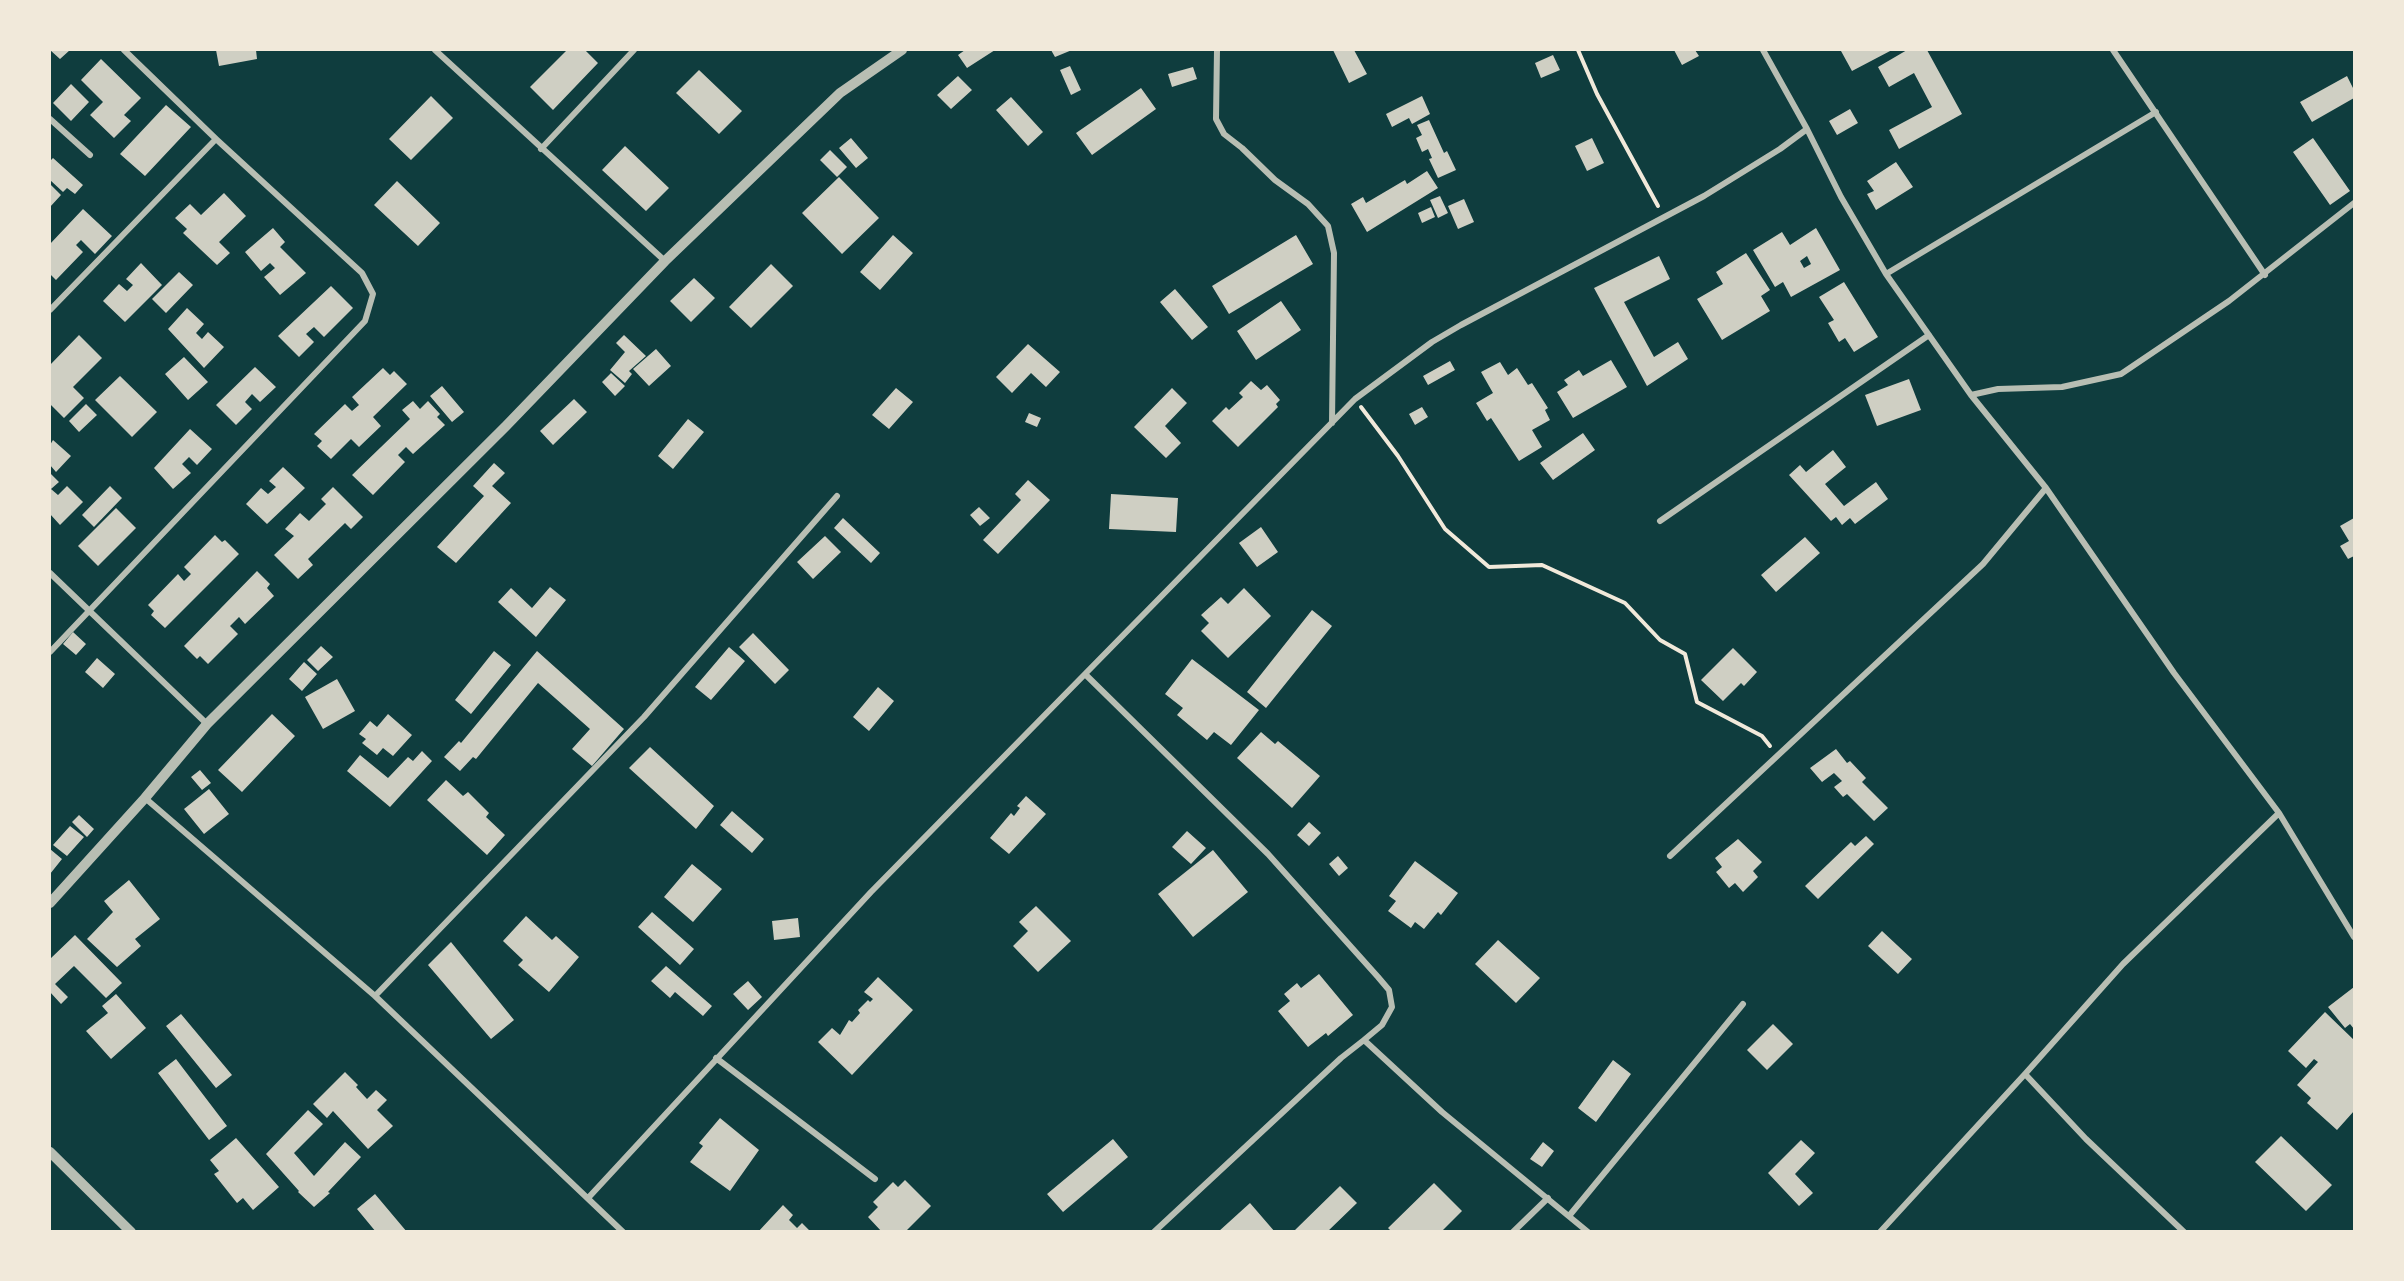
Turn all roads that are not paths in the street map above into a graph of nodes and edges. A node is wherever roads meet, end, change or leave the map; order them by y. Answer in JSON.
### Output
{"nodes":[{"id":1,"x":123,"y":50,"type":"edge"},
{"id":2,"x":435,"y":50,"type":"edge"},
{"id":3,"x":634,"y":50,"type":"edge"},
{"id":4,"x":902,"y":50,"type":"edge"},
{"id":5,"x":1217,"y":50,"type":"edge"},
{"id":6,"x":1762,"y":50,"type":"edge"},
{"id":7,"x":2113,"y":50,"type":"edge"},
{"id":8,"x":2156,"y":112,"type":"junction"},
{"id":9,"x":50,"y":119,"type":"edge"},
{"id":10,"x":1807,"y":129,"type":"junction"},
{"id":11,"x":216,"y":138,"type":"junction"},
{"id":12,"x":541,"y":148,"type":"junction"},
{"id":13,"x":90,"y":155,"type":"dead end"},
{"id":14,"x":2355,"y":203,"type":"edge"},
{"id":15,"x":664,"y":261,"type":"junction"},
{"id":16,"x":1886,"y":274,"type":"junction"},
{"id":17,"x":2265,"y":275,"type":"junction"},
{"id":18,"x":50,"y":310,"type":"edge"},
{"id":19,"x":1929,"y":335,"type":"junction"},
{"id":20,"x":1971,"y":395,"type":"junction"},
{"id":21,"x":1332,"y":424,"type":"junction"},
{"id":22,"x":2046,"y":488,"type":"junction"},
{"id":23,"x":837,"y":496,"type":"dead end"},
{"id":24,"x":1660,"y":521,"type":"dead end"},
{"id":25,"x":50,"y":573,"type":"edge"},
{"id":26,"x":89,"y":608,"type":"junction"},
{"id":27,"x":50,"y":652,"type":"edge"},
{"id":28,"x":1086,"y":675,"type":"junction"},
{"id":29,"x":207,"y":724,"type":"junction"},
{"id":30,"x":145,"y":798,"type":"junction"},
{"id":31,"x":2279,"y":813,"type":"junction"},
{"id":32,"x":1670,"y":856,"type":"dead end"},
{"id":33,"x":50,"y":903,"type":"edge"},
{"id":34,"x":2355,"y":937,"type":"edge"},
{"id":35,"x":375,"y":996,"type":"junction"},
{"id":36,"x":1743,"y":1004,"type":"dead end"},
{"id":37,"x":1364,"y":1040,"type":"junction"},
{"id":38,"x":716,"y":1058,"type":"junction"},
{"id":39,"x":2025,"y":1074,"type":"junction"},
{"id":40,"x":50,"y":1152,"type":"edge"},
{"id":41,"x":875,"y":1179,"type":"dead end"},
{"id":42,"x":588,"y":1197,"type":"junction"},
{"id":43,"x":1548,"y":1198,"type":"junction"},
{"id":44,"x":1569,"y":1216,"type":"junction"},
{"id":45,"x":131,"y":1232,"type":"edge"},
{"id":46,"x":623,"y":1232,"type":"edge"},
{"id":47,"x":1154,"y":1232,"type":"edge"},
{"id":48,"x":1513,"y":1232,"type":"edge"},
{"id":49,"x":1588,"y":1232,"type":"edge"},
{"id":50,"x":1880,"y":1232,"type":"edge"},
{"id":51,"x":2184,"y":1232,"type":"edge"}],
"edges":[{"from":1,"to":11,"type":"street"},
{"from":2,"to":12,"type":"street"},
{"from":3,"to":12,"type":"street"},
{"from":4,"to":15,"type":"street"},
{"from":5,"to":21,"type":"street"},
{"from":6,"to":10,"type":"street"},
{"from":7,"to":8,"type":"street"},
{"from":8,"to":16,"type":"street"},
{"from":8,"to":17,"type":"street"},
{"from":9,"to":13,"type":"street"},
{"from":10,"to":16,"type":"street"},
{"from":10,"to":21,"type":"street"},
{"from":11,"to":18,"type":"street"},
{"from":11,"to":26,"type":"street"},
{"from":12,"to":15,"type":"street"},
{"from":14,"to":17,"type":"street"},
{"from":15,"to":29,"type":"street"},
{"from":16,"to":19,"type":"street"},
{"from":17,"to":20,"type":"street"},
{"from":19,"to":20,"type":"street"},
{"from":19,"to":24,"type":"street"},
{"from":20,"to":22,"type":"street"},
{"from":21,"to":28,"type":"street"},
{"from":22,"to":31,"type":"street"},
{"from":22,"to":32,"type":"street"},
{"from":23,"to":35,"type":"street"},
{"from":25,"to":26,"type":"street"},
{"from":26,"to":27,"type":"street"},
{"from":26,"to":29,"type":"street"},
{"from":28,"to":37,"type":"street"},
{"from":28,"to":38,"type":"street"},
{"from":29,"to":30,"type":"street"},
{"from":30,"to":33,"type":"street"},
{"from":30,"to":35,"type":"street"},
{"from":31,"to":34,"type":"street"},
{"from":31,"to":39,"type":"street"},
{"from":35,"to":42,"type":"street"},
{"from":36,"to":44,"type":"street"},
{"from":37,"to":43,"type":"street"},
{"from":37,"to":47,"type":"street"},
{"from":38,"to":41,"type":"street"},
{"from":38,"to":42,"type":"street"},
{"from":39,"to":50,"type":"street"},
{"from":39,"to":51,"type":"street"},
{"from":40,"to":45,"type":"street"},
{"from":42,"to":46,"type":"street"},
{"from":43,"to":44,"type":"street"},
{"from":43,"to":48,"type":"street"},
{"from":44,"to":49,"type":"street"}]}
